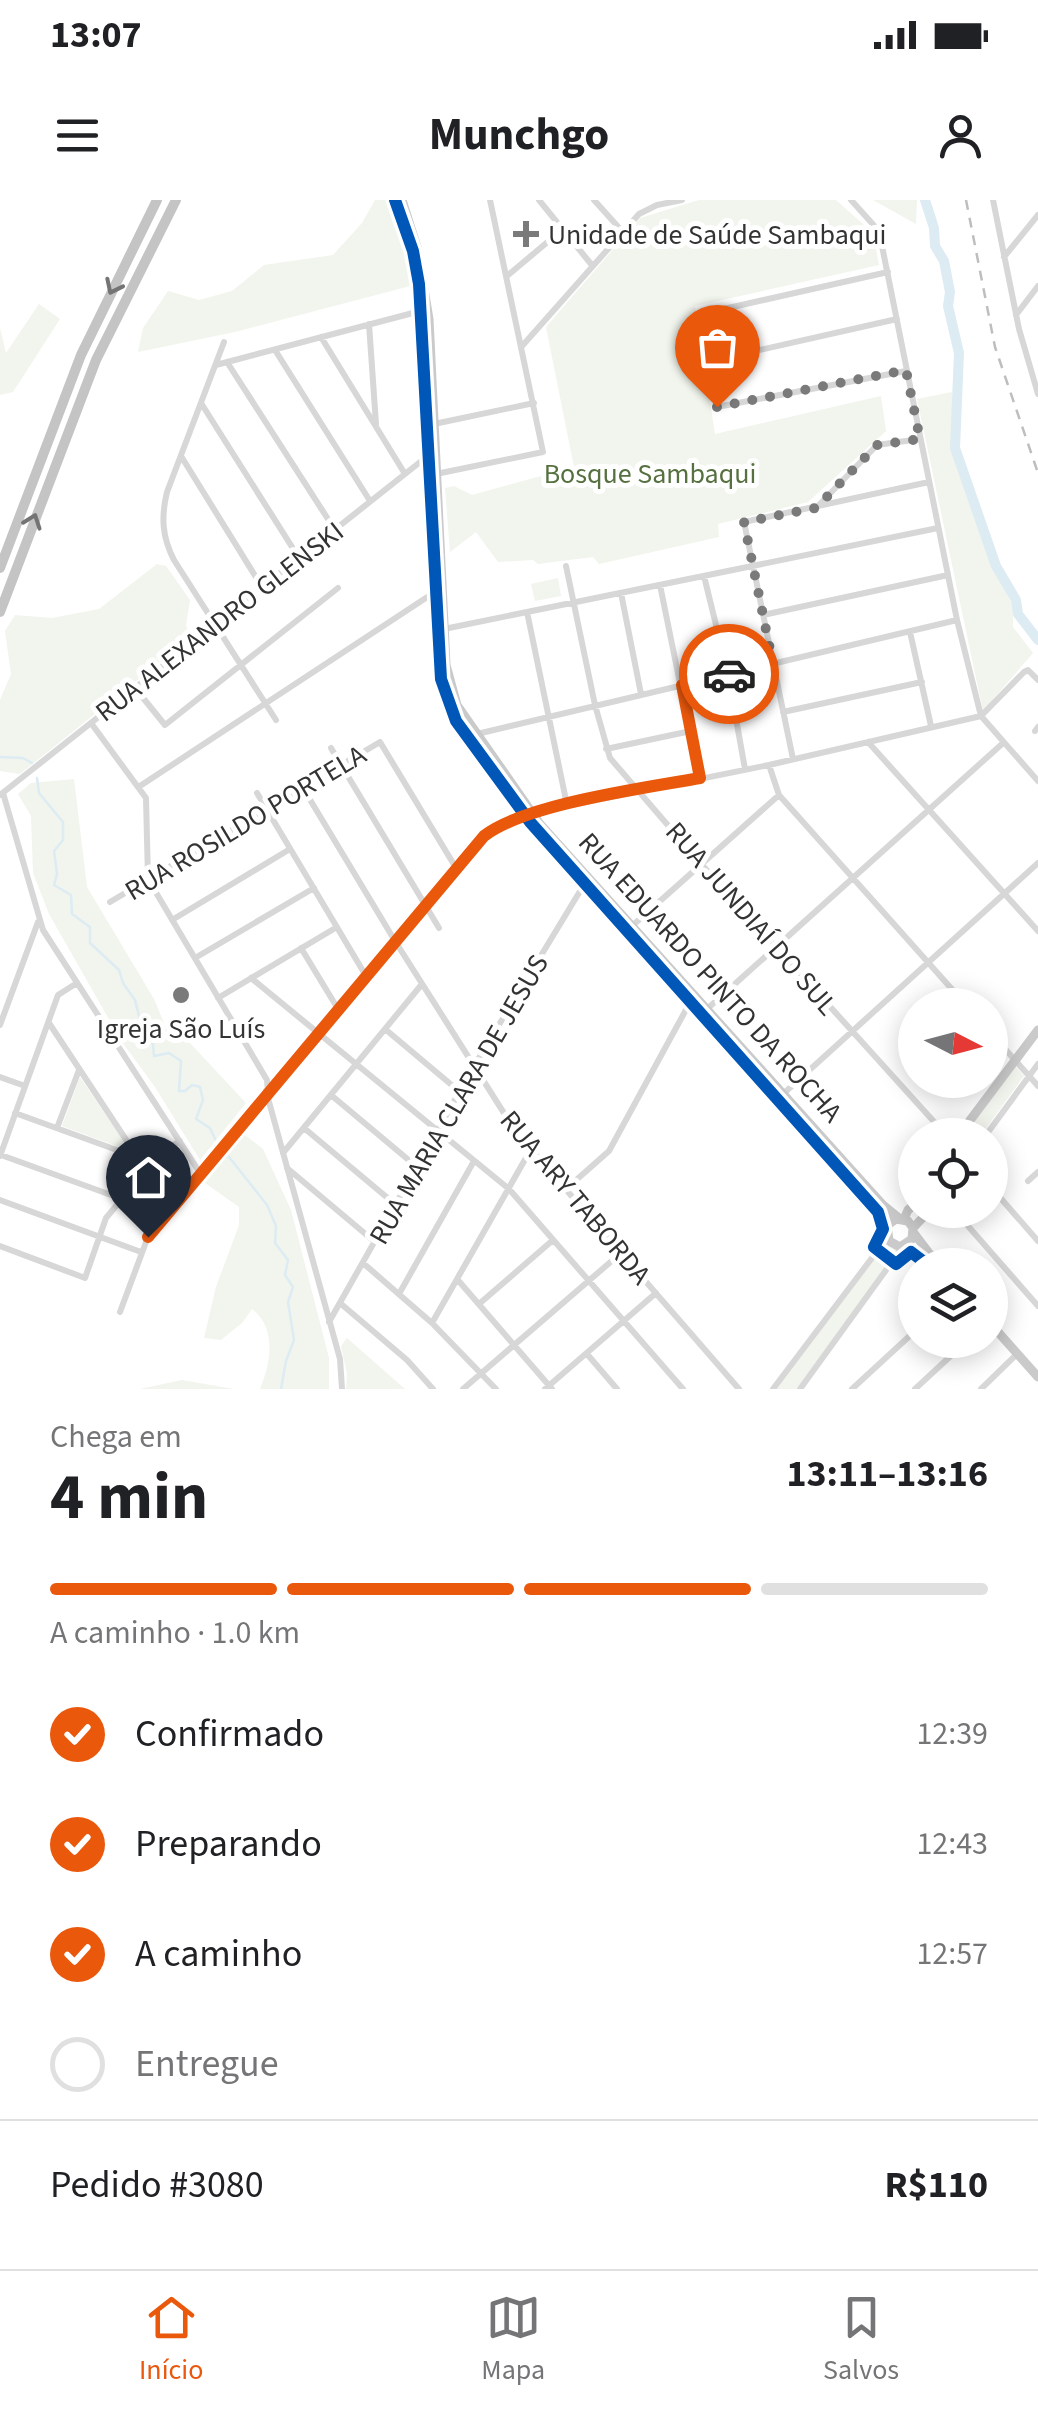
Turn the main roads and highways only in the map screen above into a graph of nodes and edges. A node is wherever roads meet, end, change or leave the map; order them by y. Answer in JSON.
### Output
{"nodes":[{"id":1,"x":157,"y":200,"type":"edge"},
{"id":2,"x":176,"y":200,"type":"edge"},
{"id":3,"x":402,"y":200,"type":"edge"},
{"id":4,"x":0,"y":568,"type":"edge"},
{"id":5,"x":0,"y":612,"type":"edge"},
{"id":6,"x":1038,"y":1030,"type":"edge"},
{"id":7,"x":972,"y":1118,"type":"edge"},
{"id":8,"x":886,"y":1206,"type":"junction"},
{"id":9,"x":898,"y":1212,"type":"edge"},
{"id":10,"x":898,"y":1219,"type":"edge"},
{"id":11,"x":888,"y":1225,"type":"junction"},
{"id":12,"x":913,"y":1230,"type":"joint"},
{"id":13,"x":905,"y":1245,"type":"junction"},
{"id":14,"x":923,"y":1248,"type":"joint"},
{"id":15,"x":1008,"y":1343,"type":"edge"},
{"id":16,"x":1038,"y":1377,"type":"edge"}],
"edges":[{"from":1,"to":4,"type":"highway","one_way":true},
{"from":5,"to":2,"type":"highway","one_way":true},
{"from":3,"to":8,"type":"main road","name":"RUA EDUARDO PINTO DA ROCHA"},
{"from":6,"to":7,"type":"main road"},
{"from":8,"to":9,"type":"main road"},
{"from":8,"to":11,"type":"main road"},
{"from":10,"to":11,"type":"main road"},
{"from":11,"to":13,"type":"main road"},
{"from":12,"to":13,"type":"main road"},
{"from":12,"to":14,"type":"main road"},
{"from":13,"to":14,"type":"main road"},
{"from":15,"to":16,"type":"main road"}]}
